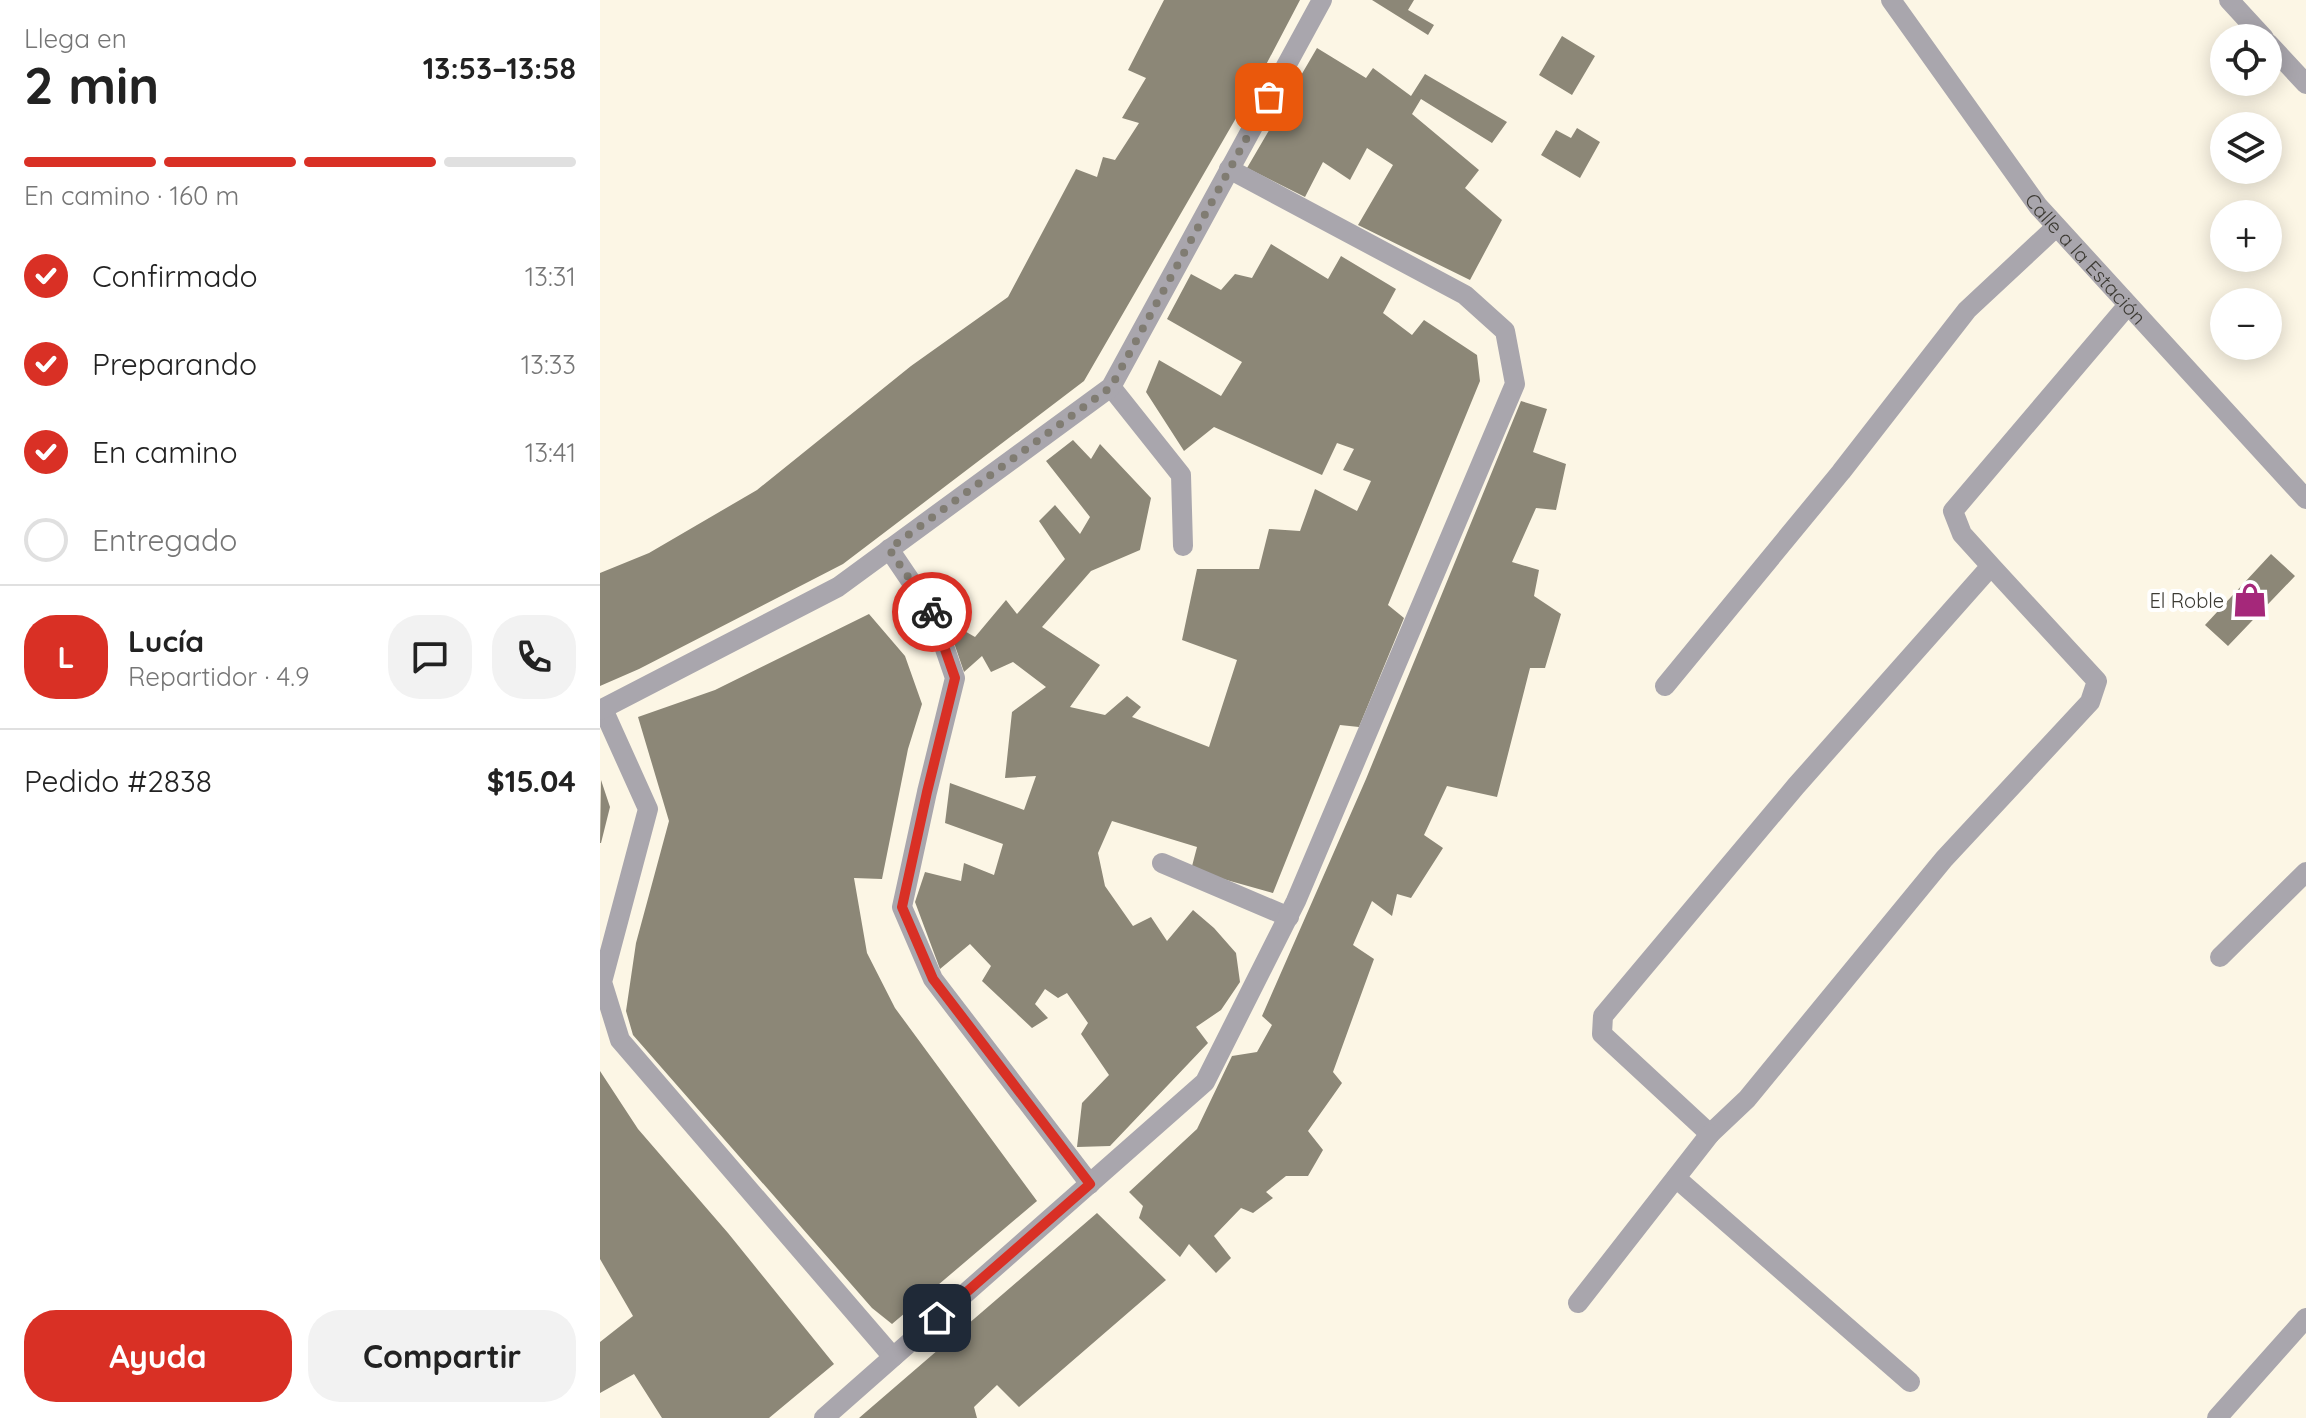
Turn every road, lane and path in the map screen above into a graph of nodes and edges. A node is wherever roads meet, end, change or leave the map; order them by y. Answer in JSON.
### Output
{"nodes":[{"id":1,"x":1322,"y":0,"type":"edge"},
{"id":2,"x":1891,"y":0,"type":"edge"},
{"id":3,"x":2229,"y":0,"type":"edge"},
{"id":4,"x":2251,"y":24,"type":"edge"},
{"id":5,"x":2282,"y":58,"type":"edge"},
{"id":6,"x":2306,"y":84,"type":"edge"},
{"id":7,"x":1229,"y":169,"type":"junction"},
{"id":8,"x":2056,"y":227,"type":"junction"},
{"id":9,"x":2128,"y":305,"type":"junction"},
{"id":10,"x":1111,"y":387,"type":"junction"},
{"id":11,"x":2306,"y":499,"type":"edge"},
{"id":12,"x":1183,"y":546,"type":"dead end"},
{"id":13,"x":889,"y":549,"type":"junction"},
{"id":14,"x":1991,"y":566,"type":"junction"},
{"id":15,"x":1665,"y":686,"type":"dead end"},
{"id":16,"x":601,"y":709,"type":"edge"},
{"id":17,"x":1162,"y":863,"type":"dead end"},
{"id":18,"x":2306,"y":872,"type":"edge"},
{"id":19,"x":1289,"y":917,"type":"junction"},
{"id":20,"x":2220,"y":957,"type":"dead end"},
{"id":21,"x":1710,"y":1134,"type":"junction"},
{"id":22,"x":1676,"y":1178,"type":"junction"},
{"id":23,"x":1090,"y":1184,"type":"junction"},
{"id":24,"x":1578,"y":1303,"type":"dead end"},
{"id":25,"x":2306,"y":1318,"type":"edge"},
{"id":26,"x":893,"y":1357,"type":"junction"},
{"id":27,"x":1910,"y":1382,"type":"dead end"},
{"id":28,"x":824,"y":1418,"type":"edge"},
{"id":29,"x":2217,"y":1418,"type":"edge"}],
"edges":[{"from":1,"to":7,"type":"street"},
{"from":2,"to":8,"type":"street","name":"Calle a la Estación"},
{"from":3,"to":4,"type":"street"},
{"from":5,"to":6,"type":"street"},
{"from":7,"to":10,"type":"street"},
{"from":7,"to":19,"type":"street"},
{"from":8,"to":9,"type":"street","name":"Calle a la Estación"},
{"from":8,"to":15,"type":"street"},
{"from":9,"to":11,"type":"street","name":"Calle a la Estación"},
{"from":9,"to":14,"type":"street"},
{"from":10,"to":12,"type":"street"},
{"from":10,"to":13,"type":"street"},
{"from":13,"to":16,"type":"street"},
{"from":13,"to":23,"type":"street"},
{"from":14,"to":21,"type":"street"},
{"from":14,"to":21,"type":"street"},
{"from":16,"to":26,"type":"street"},
{"from":17,"to":19,"type":"street"},
{"from":18,"to":20,"type":"street"},
{"from":19,"to":23,"type":"street"},
{"from":21,"to":22,"type":"street"},
{"from":22,"to":24,"type":"street"},
{"from":22,"to":27,"type":"street"},
{"from":23,"to":26,"type":"street"},
{"from":25,"to":29,"type":"street"},
{"from":26,"to":28,"type":"street"}]}
